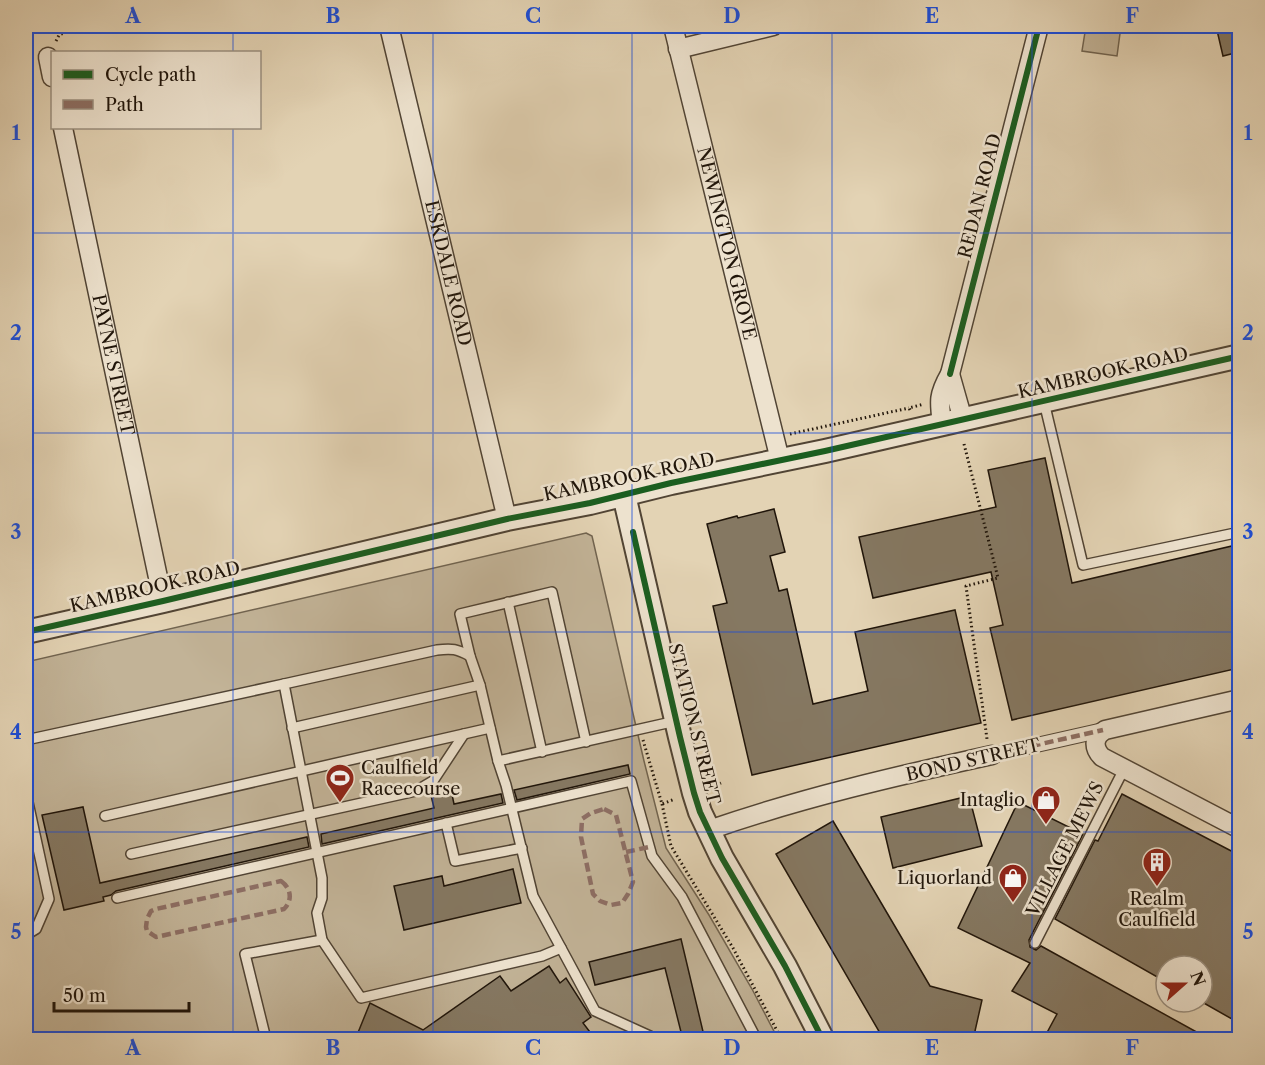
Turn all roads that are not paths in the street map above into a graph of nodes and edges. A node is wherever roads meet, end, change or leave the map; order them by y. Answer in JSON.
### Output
{"nodes":[{"id":1,"x":389,"y":26,"type":"edge"},
{"id":2,"x":673,"y":26,"type":"edge"},
{"id":3,"x":773,"y":26,"type":"edge"},
{"id":4,"x":1039,"y":26,"type":"edge"},
{"id":5,"x":678,"y":49,"type":"junction"},
{"id":6,"x":48,"y":57,"type":"road end"},
{"id":7,"x":51,"y":72,"type":"edge"},
{"id":8,"x":63,"y":129,"type":"edge"},
{"id":9,"x":1239,"y":356,"type":"edge"},
{"id":10,"x":1044,"y":402,"type":"junction"},
{"id":11,"x":952,"y":422,"type":"junction"},
{"id":12,"x":780,"y":460,"type":"junction"},
{"id":13,"x":624,"y":495,"type":"junction"},
{"id":14,"x":507,"y":519,"type":"junction"},
{"id":15,"x":1239,"y":532,"type":"edge"},
{"id":16,"x":163,"y":601,"type":"junction"},
{"id":17,"x":508,"y":602,"type":"junction"},
{"id":18,"x":26,"y":632,"type":"edge"},
{"id":19,"x":470,"y":656,"type":"junction"},
{"id":20,"x":284,"y":684,"type":"junction"},
{"id":21,"x":480,"y":685,"type":"junction"},
{"id":22,"x":1239,"y":699,"type":"edge"},
{"id":23,"x":676,"y":721,"type":"junction"},
{"id":24,"x":292,"y":728,"type":"junction"},
{"id":25,"x":490,"y":728,"type":"junction"},
{"id":26,"x":1103,"y":730,"type":"junction"},
{"id":27,"x":464,"y":734,"type":"junction"},
{"id":28,"x":26,"y":740,"type":"edge"},
{"id":29,"x":586,"y":742,"type":"junction"},
{"id":30,"x":542,"y":752,"type":"junction"},
{"id":31,"x":992,"y":755,"type":"joint"},
{"id":32,"x":498,"y":761,"type":"junction"},
{"id":33,"x":1124,"y":769,"type":"junction"},
{"id":34,"x":300,"y":771,"type":"junction"},
{"id":35,"x":26,"y":793,"type":"edge"},
{"id":36,"x":512,"y":807,"type":"junction"},
{"id":37,"x":309,"y":814,"type":"junction"},
{"id":38,"x":105,"y":816,"type":"dead end"},
{"id":39,"x":446,"y":823,"type":"junction"},
{"id":40,"x":1239,"y":829,"type":"edge"},
{"id":41,"x":709,"y":830,"type":"junction"},
{"id":42,"x":522,"y":848,"type":"junction"},
{"id":43,"x":317,"y":852,"type":"junction"},
{"id":44,"x":131,"y":854,"type":"dead end"},
{"id":45,"x":117,"y":898,"type":"dead end"},
{"id":46,"x":26,"y":935,"type":"edge"},
{"id":47,"x":322,"y":940,"type":"junction"},
{"id":48,"x":1035,"y":944,"type":"dead end"},
{"id":49,"x":561,"y":948,"type":"junction"},
{"id":50,"x":272,"y":1040,"type":"edge"},
{"id":51,"x":652,"y":1040,"type":"edge"},
{"id":52,"x":757,"y":1040,"type":"edge"},
{"id":53,"x":823,"y":1040,"type":"edge"}],
"edges":[{"from":1,"to":14,"type":"street","name":"ESKDALE ROAD"},
{"from":2,"to":5,"type":"street","name":"NEWINGTON GROVE"},
{"from":3,"to":5,"type":"street"},
{"from":4,"to":11,"type":"street","name":"REDAN ROAD"},
{"from":5,"to":12,"type":"street","name":"NEWINGTON GROVE"},
{"from":6,"to":7,"type":"street"},
{"from":8,"to":16,"type":"street","name":"PAYNE STREET"},
{"from":9,"to":10,"type":"street","name":"KAMBROOK ROAD"},
{"from":10,"to":11,"type":"street","name":"KAMBROOK ROAD"},
{"from":10,"to":15,"type":"lane"},
{"from":11,"to":12,"type":"street","name":"KAMBROOK ROAD"},
{"from":12,"to":13,"type":"street","name":"KAMBROOK ROAD"},
{"from":13,"to":14,"type":"street","name":"KAMBROOK ROAD"},
{"from":13,"to":23,"type":"street","name":"STATION STREET"},
{"from":14,"to":16,"type":"street","name":"KAMBROOK ROAD"},
{"from":16,"to":18,"type":"street","name":"KAMBROOK ROAD"},
{"from":17,"to":19,"type":"lane"},
{"from":17,"to":29,"type":"lane"},
{"from":17,"to":30,"type":"lane"},
{"from":19,"to":20,"type":"lane"},
{"from":19,"to":21,"type":"lane"},
{"from":20,"to":24,"type":"lane"},
{"from":20,"to":28,"type":"lane"},
{"from":21,"to":24,"type":"lane"},
{"from":21,"to":25,"type":"lane"},
{"from":22,"to":26,"type":"street","name":"BOND STREET"},
{"from":23,"to":29,"type":"lane"},
{"from":23,"to":41,"type":"street","name":"STATION STREET"},
{"from":24,"to":34,"type":"lane"},
{"from":25,"to":27,"type":"lane"},
{"from":25,"to":32,"type":"lane"},
{"from":26,"to":31,"type":"street","name":"BOND STREET"},
{"from":26,"to":33,"type":"street"},
{"from":27,"to":34,"type":"lane"},
{"from":27,"to":37,"type":"lane"},
{"from":29,"to":30,"type":"lane"},
{"from":30,"to":32,"type":"lane"},
{"from":31,"to":41,"type":"street","name":"BOND STREET"},
{"from":32,"to":36,"type":"lane"},
{"from":33,"to":40,"type":"street"},
{"from":33,"to":48,"type":"lane","name":"VILLAGE MEWS"},
{"from":34,"to":37,"type":"lane"},
{"from":34,"to":38,"type":"lane"},
{"from":35,"to":46,"type":"lane"},
{"from":36,"to":39,"type":"lane"},
{"from":36,"to":42,"type":"lane"},
{"from":36,"to":52,"type":"lane"},
{"from":37,"to":43,"type":"lane"},
{"from":37,"to":44,"type":"lane"},
{"from":39,"to":42,"type":"lane"},
{"from":39,"to":43,"type":"lane"},
{"from":41,"to":53,"type":"street","name":"STATION STREET"},
{"from":42,"to":49,"type":"lane"},
{"from":43,"to":45,"type":"lane"},
{"from":43,"to":47,"type":"lane"},
{"from":47,"to":49,"type":"lane"},
{"from":47,"to":50,"type":"lane"},
{"from":49,"to":51,"type":"lane"}]}
